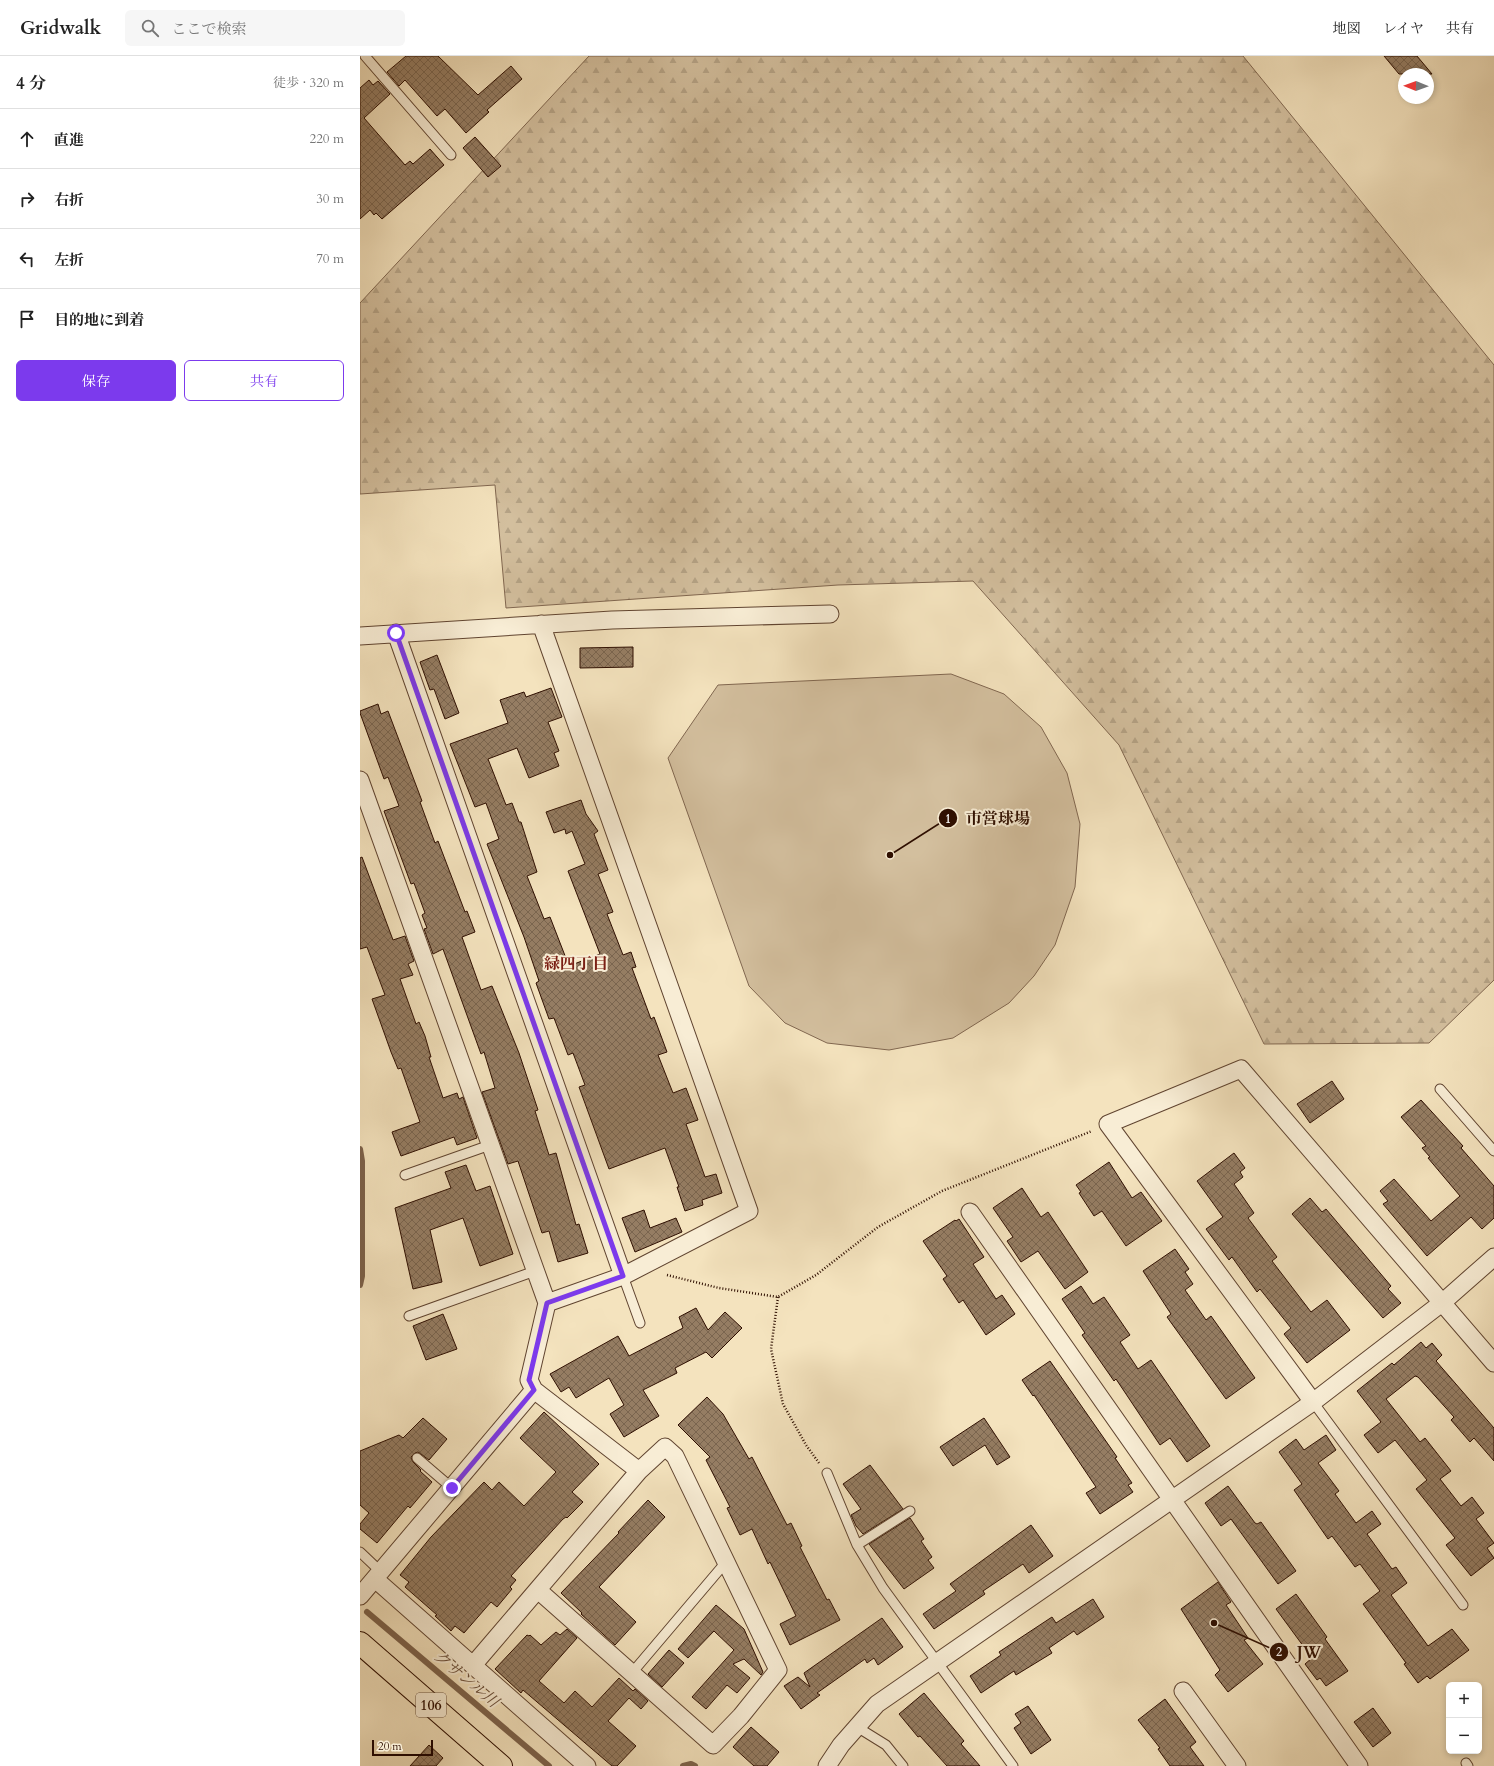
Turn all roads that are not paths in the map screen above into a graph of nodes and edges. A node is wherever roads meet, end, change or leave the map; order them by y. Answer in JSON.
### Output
{"nodes":[{"id":1,"x":365,"y":56,"type":"edge"},
{"id":2,"x":451,"y":154,"type":"dead end"},
{"id":3,"x":830,"y":614,"type":"dead end"},
{"id":4,"x":541,"y":624,"type":"junction"},
{"id":5,"x":396,"y":629,"type":"junction"},
{"id":6,"x":360,"y":636,"type":"edge"},
{"id":7,"x":360,"y":780,"type":"edge"},
{"id":8,"x":1440,"y":1090,"type":"dead end"},
{"id":9,"x":490,"y":1145,"type":"junction"},
{"id":10,"x":1494,"y":1151,"type":"edge"},
{"id":11,"x":405,"y":1175,"type":"dead end"},
{"id":12,"x":970,"y":1212,"type":"dead end"},
{"id":13,"x":1494,"y":1257,"type":"edge"},
{"id":14,"x":535,"y":1271,"type":"junction"},
{"id":15,"x":623,"y":1276,"type":"junction"},
{"id":16,"x":1443,"y":1302,"type":"junction"},
{"id":17,"x":547,"y":1303,"type":"junction"},
{"id":18,"x":409,"y":1316,"type":"dead end"},
{"id":19,"x":640,"y":1323,"type":"dead end"},
{"id":20,"x":1494,"y":1363,"type":"edge"},
{"id":21,"x":534,"y":1390,"type":"junction"},
{"id":22,"x":1313,"y":1402,"type":"junction"},
{"id":23,"x":417,"y":1458,"type":"dead end"},
{"id":24,"x":639,"y":1471,"type":"junction"},
{"id":25,"x":827,"y":1473,"type":"road end"},
{"id":26,"x":452,"y":1488,"type":"junction"},
{"id":27,"x":1171,"y":1500,"type":"junction"},
{"id":28,"x":910,"y":1511,"type":"dead end"},
{"id":29,"x":857,"y":1544,"type":"junction"},
{"id":30,"x":360,"y":1552,"type":"edge"},
{"id":31,"x":726,"y":1562,"type":"junction"},
{"id":32,"x":378,"y":1575,"type":"junction"},
{"id":33,"x":539,"y":1591,"type":"junction"},
{"id":34,"x":360,"y":1596,"type":"edge"},
{"id":35,"x":1463,"y":1605,"type":"dead end"},
{"id":36,"x":360,"y":1643,"type":"edge"},
{"id":37,"x":937,"y":1663,"type":"junction"},
{"id":38,"x":474,"y":1664,"type":"junction"},
{"id":39,"x":631,"y":1674,"type":"junction"},
{"id":40,"x":1183,"y":1691,"type":"dead end"},
{"id":41,"x":857,"y":1727,"type":"junction"},
{"id":42,"x":501,"y":1766,"type":"edge"},
{"id":43,"x":587,"y":1766,"type":"edge"},
{"id":44,"x":827,"y":1766,"type":"edge"},
{"id":45,"x":903,"y":1766,"type":"edge"},
{"id":46,"x":1013,"y":1766,"type":"edge"},
{"id":47,"x":1237,"y":1766,"type":"edge"},
{"id":48,"x":1359,"y":1766,"type":"edge"}],
"edges":[{"from":1,"to":2,"type":"lane"},
{"from":3,"to":4,"type":"street"},
{"from":4,"to":5,"type":"street"},
{"from":4,"to":15,"type":"street"},
{"from":5,"to":6,"type":"street"},
{"from":5,"to":15,"type":"street"},
{"from":7,"to":9,"type":"street"},
{"from":8,"to":10,"type":"lane"},
{"from":9,"to":11,"type":"lane"},
{"from":9,"to":14,"type":"street"},
{"from":12,"to":27,"type":"street"},
{"from":13,"to":16,"type":"street"},
{"from":14,"to":17,"type":"street"},
{"from":14,"to":18,"type":"lane"},
{"from":15,"to":17,"type":"street"},
{"from":15,"to":19,"type":"lane"},
{"from":16,"to":20,"type":"street"},
{"from":16,"to":22,"type":"street"},
{"from":16,"to":22,"type":"street"},
{"from":17,"to":21,"type":"street"},
{"from":21,"to":24,"type":"street"},
{"from":21,"to":26,"type":"street"},
{"from":22,"to":27,"type":"street"},
{"from":22,"to":35,"type":"lane"},
{"from":23,"to":26,"type":"lane"},
{"from":24,"to":31,"type":"street"},
{"from":24,"to":33,"type":"street"},
{"from":25,"to":29,"type":"lane"},
{"from":26,"to":32,"type":"street"},
{"from":27,"to":37,"type":"street"},
{"from":27,"to":48,"type":"street"},
{"from":28,"to":29,"type":"lane"},
{"from":29,"to":37,"type":"lane"},
{"from":30,"to":32,"type":"lane"},
{"from":31,"to":39,"type":"lane"},
{"from":31,"to":39,"type":"street"},
{"from":32,"to":34,"type":"street"},
{"from":32,"to":38,"type":"street"},
{"from":33,"to":38,"type":"street"},
{"from":33,"to":39,"type":"street"},
{"from":36,"to":42,"type":"main road","number":"106"},
{"from":37,"to":41,"type":"street"},
{"from":37,"to":46,"type":"lane"},
{"from":38,"to":43,"type":"street"},
{"from":40,"to":47,"type":"street"},
{"from":41,"to":44,"type":"street"},
{"from":41,"to":45,"type":"lane"}]}
